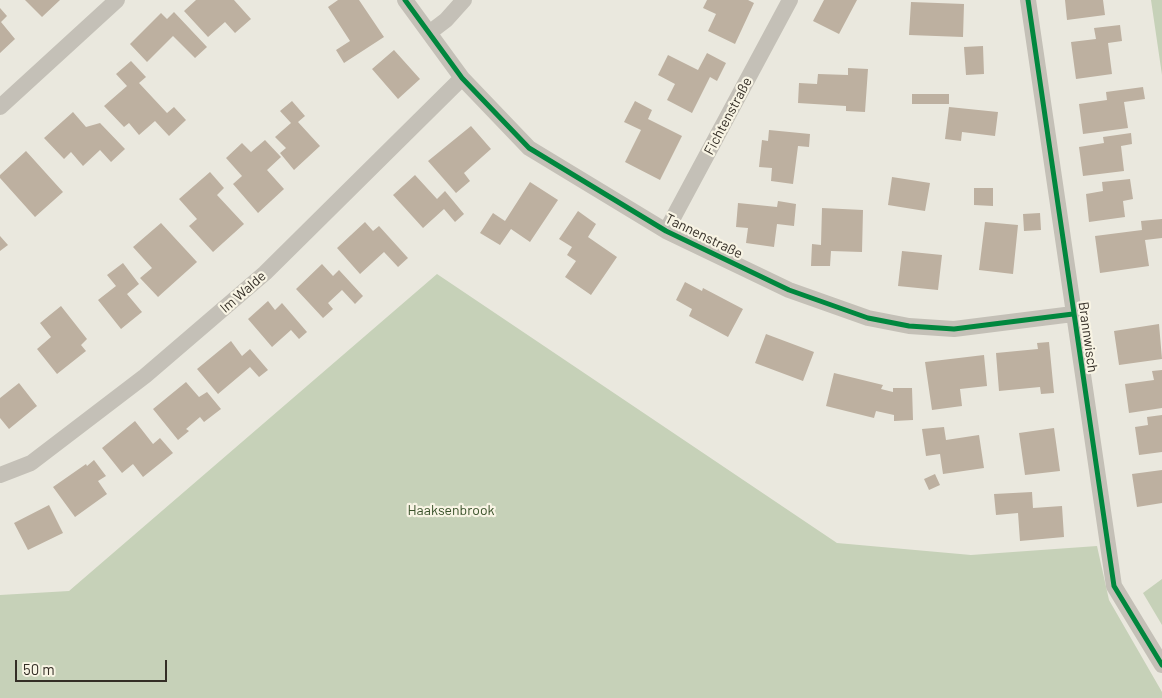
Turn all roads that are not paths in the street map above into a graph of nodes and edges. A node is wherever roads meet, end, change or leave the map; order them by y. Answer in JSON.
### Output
{"nodes":[{"id":1,"x":117,"y":0,"type":"edge"},
{"id":2,"x":405,"y":0,"type":"edge"},
{"id":3,"x":464,"y":0,"type":"edge"},
{"id":4,"x":790,"y":0,"type":"edge"},
{"id":5,"x":1028,"y":0,"type":"edge"},
{"id":6,"x":428,"y":33,"type":"junction"},
{"id":7,"x":462,"y":78,"type":"junction"},
{"id":8,"x":0,"y":107,"type":"edge"},
{"id":9,"x":666,"y":231,"type":"junction"},
{"id":10,"x":1073,"y":314,"type":"junction"},
{"id":11,"x":0,"y":475,"type":"edge"},
{"id":12,"x":1162,"y":665,"type":"edge"}],
"edges":[{"from":1,"to":8,"type":"street"},
{"from":2,"to":6,"type":"street","name":"Tannenstraße"},
{"from":3,"to":6,"type":"street"},
{"from":4,"to":9,"type":"street","name":"Fichtenstraße"},
{"from":5,"to":10,"type":"street","name":"Brannwisch"},
{"from":6,"to":7,"type":"street","name":"Tannenstraße"},
{"from":7,"to":9,"type":"street","name":"Tannenstraße"},
{"from":7,"to":11,"type":"street","name":"Im Walde"},
{"from":9,"to":10,"type":"street","name":"Tannenstraße"},
{"from":10,"to":12,"type":"street","name":"Brannwisch"}]}
